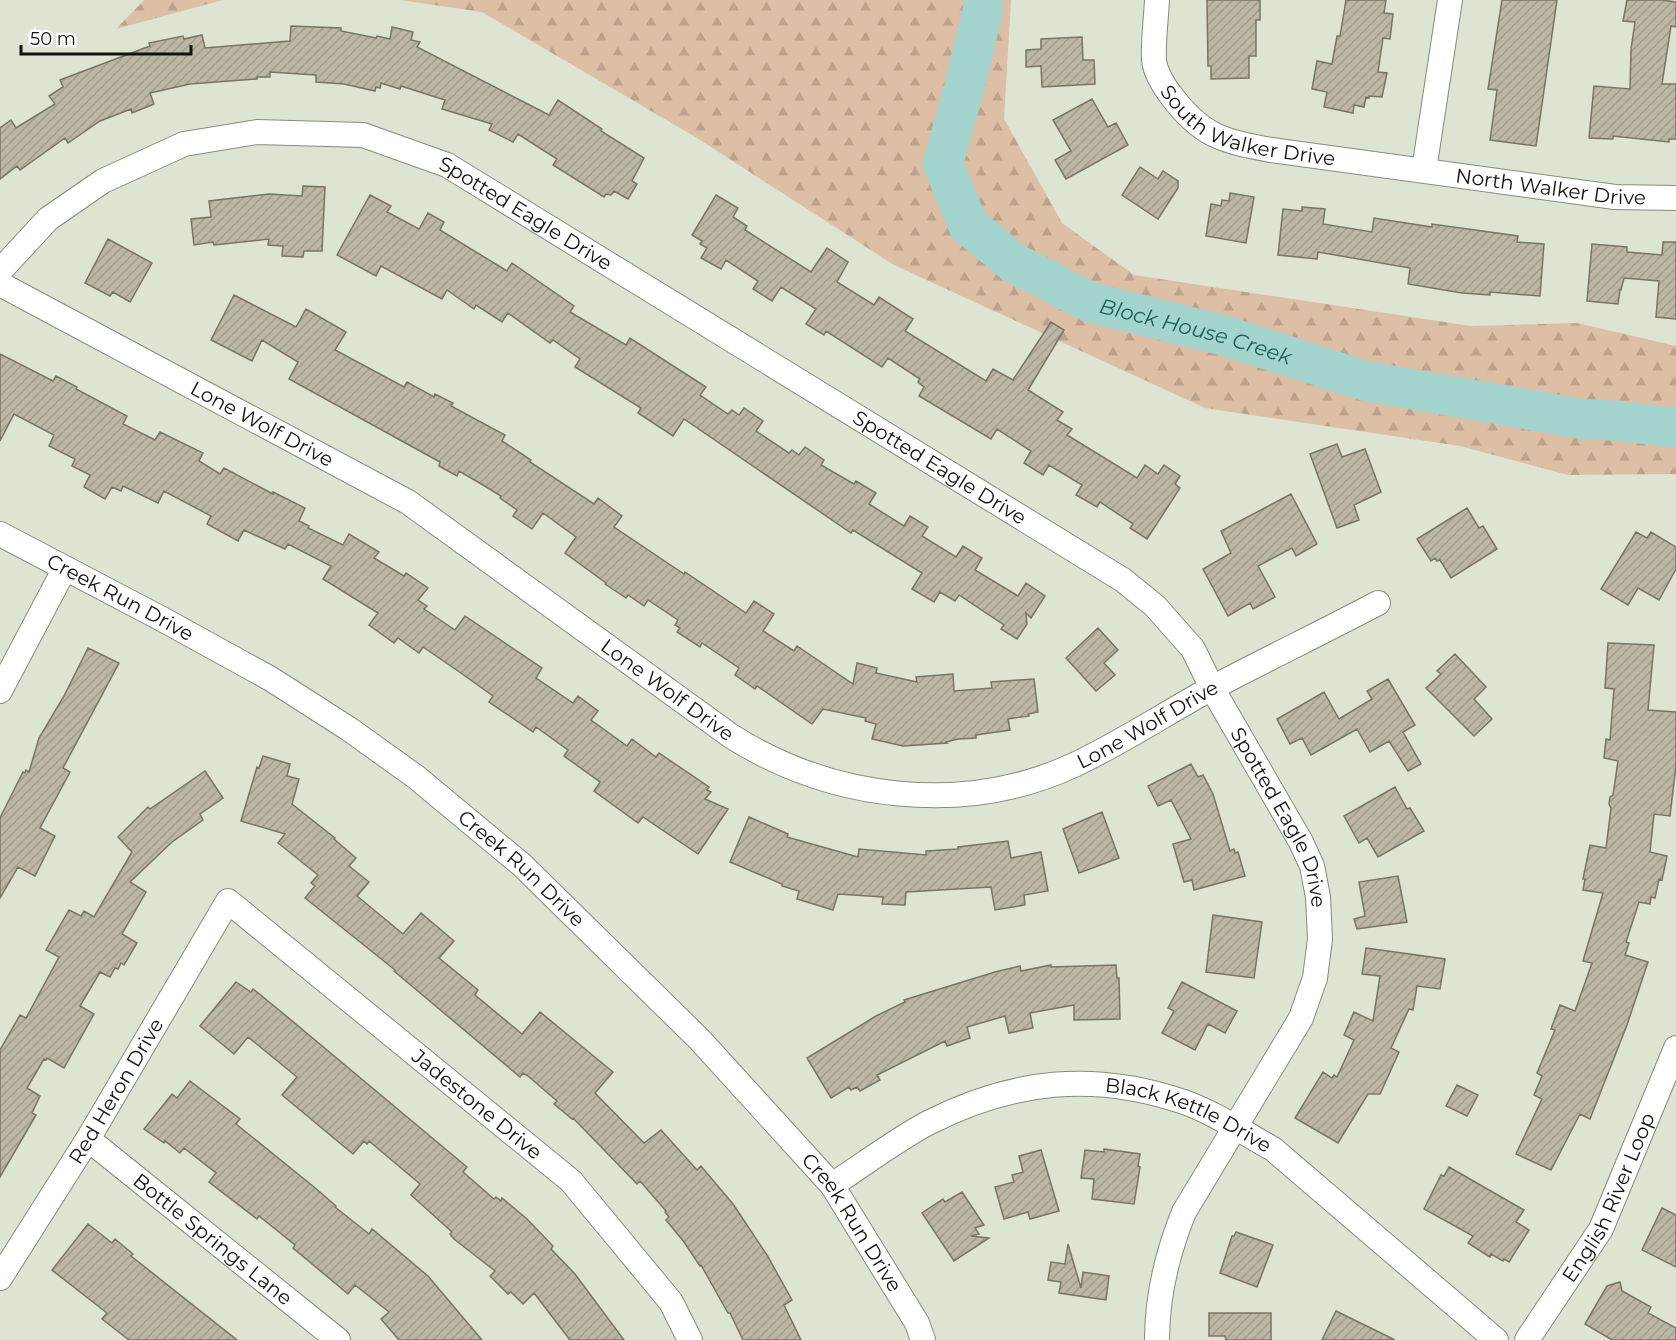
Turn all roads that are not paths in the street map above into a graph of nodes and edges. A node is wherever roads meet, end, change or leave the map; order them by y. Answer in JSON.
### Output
{"nodes":[{"id":1,"x":1157,"y":0,"type":"edge"},
{"id":2,"x":1450,"y":0,"type":"edge"},
{"id":3,"x":1424,"y":170,"type":"junction"},
{"id":4,"x":1676,"y":198,"type":"edge"},
{"id":5,"x":0,"y":271,"type":"edge"},
{"id":6,"x":0,"y":284,"type":"edge"},
{"id":7,"x":0,"y":534,"type":"edge"},
{"id":8,"x":65,"y":568,"type":"junction"},
{"id":9,"x":1378,"y":603,"type":"dead end"},
{"id":10,"x":1212,"y":688,"type":"junction"},
{"id":11,"x":0,"y":691,"type":"edge"},
{"id":12,"x":228,"y":901,"type":"joint"},
{"id":13,"x":1676,"y":1048,"type":"edge"},
{"id":14,"x":1234,"y":1127,"type":"junction"},
{"id":15,"x":88,"y":1139,"type":"junction"},
{"id":16,"x":832,"y":1185,"type":"junction"},
{"id":17,"x":0,"y":1278,"type":"edge"},
{"id":18,"x":338,"y":1340,"type":"edge"},
{"id":19,"x":690,"y":1340,"type":"edge"},
{"id":20,"x":923,"y":1340,"type":"edge"},
{"id":21,"x":1157,"y":1340,"type":"edge"},
{"id":22,"x":1496,"y":1340,"type":"edge"},
{"id":23,"x":1527,"y":1340,"type":"edge"}],
"edges":[{"from":1,"to":3,"type":"street","name":"South Walker Drive"},
{"from":2,"to":3,"type":"street"},
{"from":3,"to":4,"type":"street","name":"North Walker Drive"},
{"from":5,"to":10,"type":"street","name":"Spotted Eagle Drive"},
{"from":6,"to":10,"type":"street","name":"Lone Wolf Drive"},
{"from":7,"to":8,"type":"street","name":"Creek Run Drive"},
{"from":8,"to":11,"type":"street"},
{"from":8,"to":16,"type":"street","name":"Creek Run Drive"},
{"from":9,"to":10,"type":"street","name":"Lone Wolf Drive"},
{"from":10,"to":14,"type":"street","name":"Spotted Eagle Drive"},
{"from":12,"to":15,"type":"street","name":"Red Heron Drive"},
{"from":12,"to":19,"type":"street","name":"Jadestone Drive"},
{"from":13,"to":23,"type":"street","name":"English River Loop"},
{"from":14,"to":16,"type":"street","name":"Black Kettle Drive"},
{"from":14,"to":21,"type":"street","name":"Spotted Eagle Drive"},
{"from":14,"to":22,"type":"street","name":"Black Kettle Drive"},
{"from":15,"to":17,"type":"street","name":"Red Heron Drive"},
{"from":15,"to":18,"type":"street","name":"Bottle Springs Lane"},
{"from":16,"to":20,"type":"street","name":"Creek Run Drive"}]}
